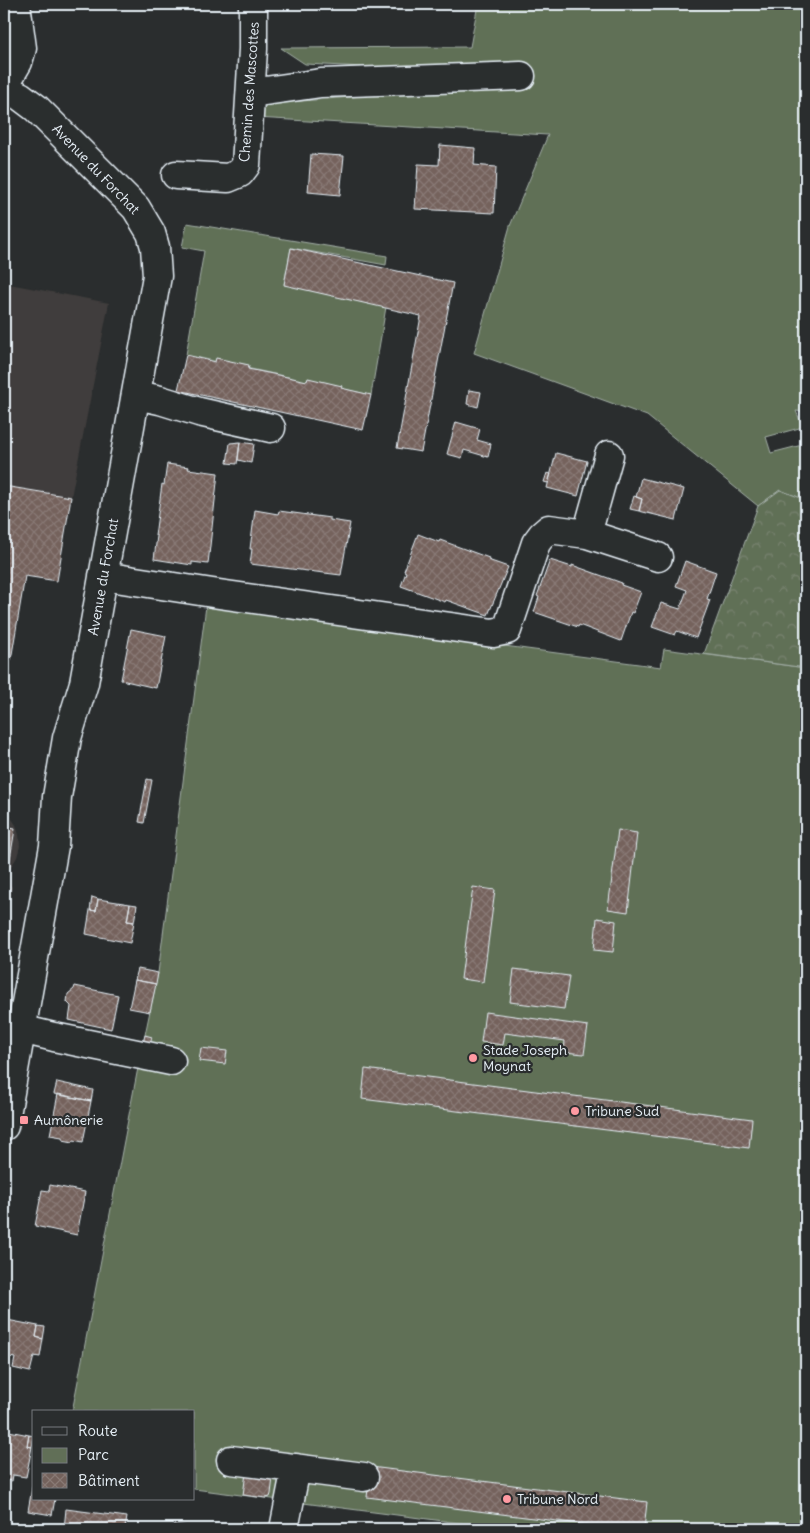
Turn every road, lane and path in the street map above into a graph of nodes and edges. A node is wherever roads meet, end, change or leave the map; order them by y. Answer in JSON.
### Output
{"nodes":[{"id":1,"x":16,"y":4,"type":"edge"},
{"id":2,"x":254,"y":4,"type":"edge"},
{"id":3,"x":521,"y":76,"type":"dead end"},
{"id":4,"x":4,"y":87,"type":"edge"},
{"id":5,"x":251,"y":93,"type":"junction"},
{"id":6,"x":176,"y":175,"type":"dead end"},
{"id":7,"x":136,"y":395,"type":"junction"},
{"id":8,"x":271,"y":428,"type":"dead end"},
{"id":9,"x":609,"y":455,"type":"dead end"},
{"id":10,"x":587,"y":534,"type":"junction"},
{"id":11,"x":658,"y":557,"type":"dead end"},
{"id":12,"x":103,"y":576,"type":"junction"},
{"id":13,"x":13,"y":1027,"type":"edge"},
{"id":14,"x":171,"y":1061,"type":"dead end"},
{"id":15,"x":4,"y":1126,"type":"edge"},
{"id":16,"x":231,"y":1460,"type":"dead end"},
{"id":17,"x":296,"y":1468,"type":"junction"},
{"id":18,"x":364,"y":1477,"type":"dead end"},
{"id":19,"x":284,"y":1529,"type":"edge"}],
"edges":[{"from":1,"to":4,"type":"street"},
{"from":2,"to":5,"type":"street","name":"Chemin des Mascottes"},
{"from":3,"to":5,"type":"street"},
{"from":4,"to":7,"type":"street","name":"Avenue du Forchat"},
{"from":5,"to":6,"type":"street","name":"Chemin des Mascottes"},
{"from":7,"to":8,"type":"street"},
{"from":7,"to":12,"type":"street","name":"Avenue du Forchat"},
{"from":9,"to":10,"type":"street"},
{"from":10,"to":11,"type":"street"},
{"from":10,"to":12,"type":"street"},
{"from":12,"to":13,"type":"street","name":"Avenue du Forchat"},
{"from":13,"to":14,"type":"street"},
{"from":13,"to":15,"type":"street","name":"Avenue du Forchat"},
{"from":16,"to":17,"type":"street"},
{"from":17,"to":18,"type":"street"},
{"from":17,"to":19,"type":"street"}]}
